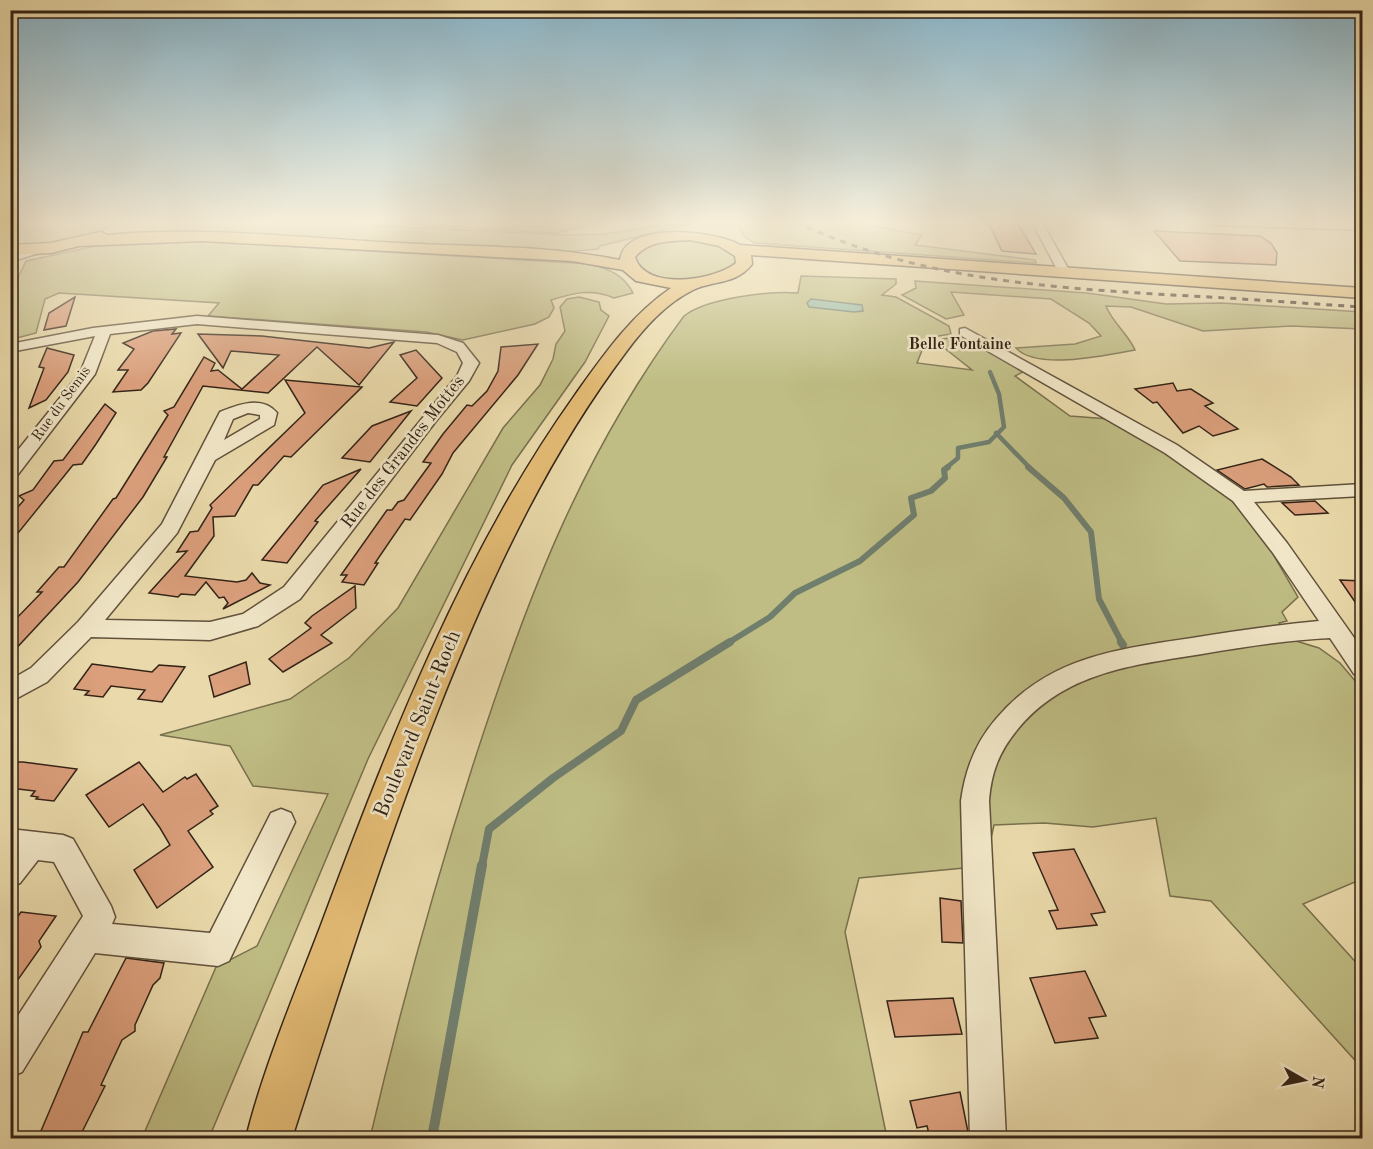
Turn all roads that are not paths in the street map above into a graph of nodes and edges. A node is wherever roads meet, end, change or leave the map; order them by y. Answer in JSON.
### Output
{"nodes":[{"id":1,"x":731,"y":276,"type":"edge"},
{"id":2,"x":1115,"y":276,"type":"edge"},
{"id":3,"x":644,"y":277,"type":"joint"},
{"id":4,"x":692,"y":284,"type":"junction"},
{"id":5,"x":1362,"y":293,"type":"edge"},
{"id":6,"x":99,"y":327,"type":"junction"},
{"id":7,"x":965,"y":332,"type":"dead end"},
{"id":8,"x":626,"y":338,"type":"junction"},
{"id":9,"x":10,"y":348,"type":"edge"},
{"id":10,"x":208,"y":457,"type":"dead end"},
{"id":11,"x":10,"y":473,"type":"edge"},
{"id":12,"x":1362,"y":490,"type":"edge"},
{"id":13,"x":1240,"y":497,"type":"junction"},
{"id":14,"x":86,"y":628,"type":"junction"},
{"id":15,"x":1335,"y":629,"type":"junction"},
{"id":16,"x":1362,"y":667,"type":"edge"},
{"id":17,"x":10,"y":692,"type":"edge"},
{"id":18,"x":281,"y":822,"type":"dead end"},
{"id":19,"x":21,"y":844,"type":"edge"},
{"id":20,"x":10,"y":873,"type":"edge"},
{"id":21,"x":87,"y":937,"type":"junction"},
{"id":22,"x":10,"y":1060,"type":"edge"},
{"id":23,"x":269,"y":1138,"type":"edge"},
{"id":24,"x":988,"y":1138,"type":"edge"}],
"edges":[{"from":1,"to":4,"type":"main road"},
{"from":2,"to":5,"type":"main road"},
{"from":3,"to":4,"type":"main road"},
{"from":3,"to":8,"type":"main road","name":"Boulevard Saint-Roch"},
{"from":4,"to":8,"type":"main road","name":"Boulevard Saint-Roch"},
{"from":6,"to":9,"type":"street","name":"Rue des Grandes Mottes"},
{"from":6,"to":11,"type":"street","name":"Rue du Semis"},
{"from":6,"to":14,"type":"street","name":"Rue des Grandes Mottes"},
{"from":7,"to":13,"type":"street"},
{"from":8,"to":23,"type":"main road","name":"Boulevard Saint-Roch"},
{"from":10,"to":14,"type":"street"},
{"from":12,"to":13,"type":"street"},
{"from":13,"to":15,"type":"street"},
{"from":14,"to":17,"type":"street"},
{"from":15,"to":16,"type":"street"},
{"from":15,"to":24,"type":"street"},
{"from":18,"to":21,"type":"street"},
{"from":19,"to":20,"type":"street"},
{"from":19,"to":21,"type":"street"},
{"from":21,"to":22,"type":"street"}]}
